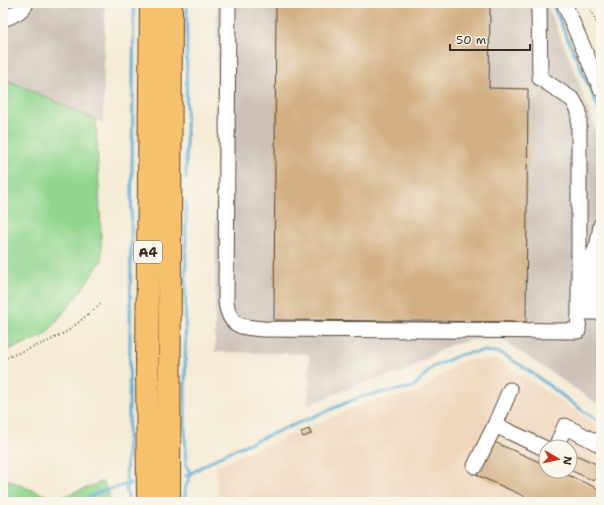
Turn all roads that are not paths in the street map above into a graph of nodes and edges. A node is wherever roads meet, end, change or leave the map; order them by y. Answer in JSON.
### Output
{"nodes":[{"id":1,"x":10,"y":3,"type":"edge"},
{"id":2,"x":151,"y":3,"type":"edge"},
{"id":3,"x":171,"y":3,"type":"edge"},
{"id":4,"x":228,"y":3,"type":"edge"},
{"id":5,"x":539,"y":3,"type":"edge"},
{"id":6,"x":564,"y":3,"type":"edge"},
{"id":7,"x":26,"y":5,"type":"edge"},
{"id":8,"x":3,"y":19,"type":"edge"},
{"id":9,"x":601,"y":89,"type":"edge"},
{"id":10,"x":601,"y":225,"type":"edge"},
{"id":11,"x":599,"y":244,"type":"edge"},
{"id":12,"x":591,"y":312,"type":"edge"},
{"id":13,"x":510,"y":390,"type":"dead end"},
{"id":14,"x":495,"y":425,"type":"junction"},
{"id":15,"x":559,"y":439,"type":"edge"},
{"id":16,"x":538,"y":445,"type":"edge"},
{"id":17,"x":601,"y":445,"type":"edge"},
{"id":18,"x":475,"y":466,"type":"dead end"},
{"id":19,"x":148,"y":502,"type":"edge"},
{"id":20,"x":169,"y":502,"type":"edge"}],
"edges":[{"from":1,"to":7,"type":"street"},
{"from":2,"to":19,"type":"highway","number":"A4"},
{"from":3,"to":20,"type":"highway","number":"A4"},
{"from":4,"to":12,"type":"street"},
{"from":5,"to":12,"type":"street"},
{"from":6,"to":9,"type":"street"},
{"from":7,"to":8,"type":"street"},
{"from":10,"to":11,"type":"street"},
{"from":11,"to":12,"type":"street"},
{"from":13,"to":14,"type":"street"},
{"from":14,"to":16,"type":"street"},
{"from":14,"to":18,"type":"street"},
{"from":15,"to":17,"type":"street"}]}
